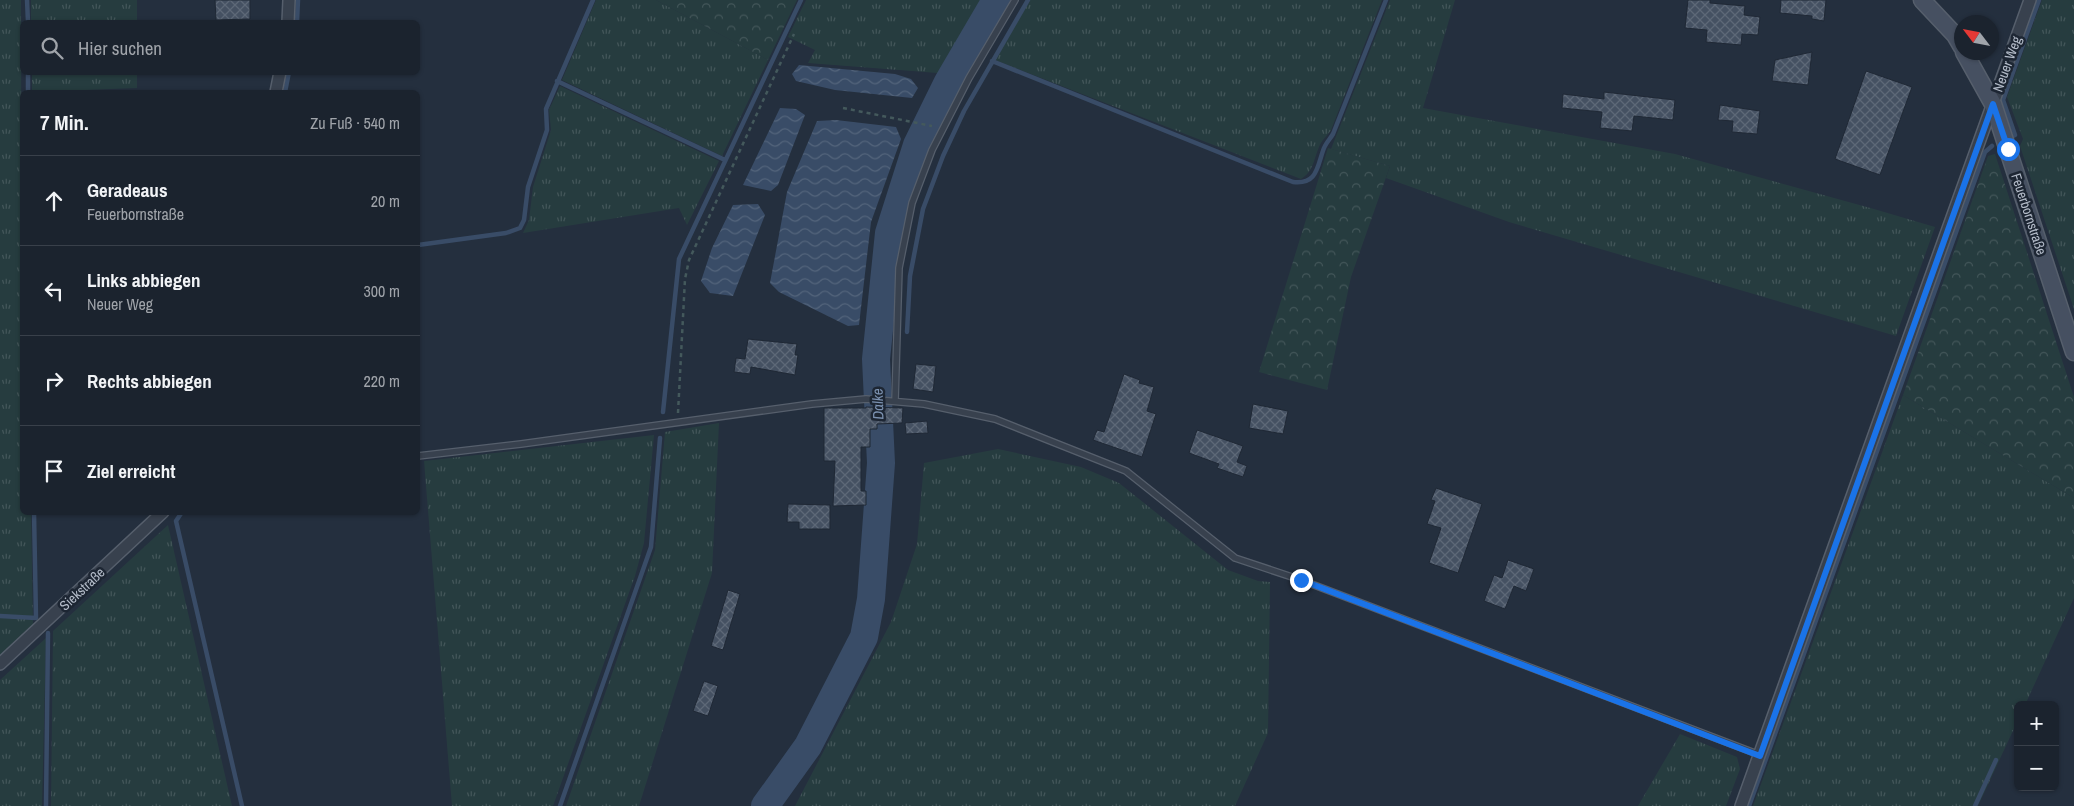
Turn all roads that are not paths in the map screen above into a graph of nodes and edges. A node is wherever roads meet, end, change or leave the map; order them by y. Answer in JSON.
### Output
{"nodes":[{"id":1,"x":289,"y":0,"type":"edge"},
{"id":2,"x":1015,"y":0,"type":"edge"},
{"id":3,"x":1922,"y":0,"type":"edge"},
{"id":4,"x":2030,"y":0,"type":"edge"},
{"id":5,"x":288,"y":20,"type":"edge"},
{"id":6,"x":1954,"y":35,"type":"edge"},
{"id":7,"x":1968,"y":60,"type":"edge"},
{"id":8,"x":279,"y":75,"type":"edge"},
{"id":9,"x":276,"y":90,"type":"edge"},
{"id":10,"x":1993,"y":104,"type":"junction"},
{"id":11,"x":2074,"y":352,"type":"edge"},
{"id":12,"x":895,"y":401,"type":"junction"},
{"id":13,"x":420,"y":456,"type":"edge"},
{"id":14,"x":160,"y":515,"type":"edge"},
{"id":15,"x":0,"y":664,"type":"edge"},
{"id":16,"x":1760,"y":756,"type":"junction"},
{"id":17,"x":1741,"y":806,"type":"edge"}],
"edges":[{"from":1,"to":5,"type":"street"},
{"from":2,"to":12,"type":"lane"},
{"from":3,"to":6,"type":"street"},
{"from":4,"to":10,"type":"street","name":"Neuer Weg"},
{"from":7,"to":10,"type":"street","name":"Feuerbornstraße"},
{"from":8,"to":9,"type":"street"},
{"from":10,"to":11,"type":"street","name":"Feuerbornstraße"},
{"from":10,"to":16,"type":"street","name":"Neuer Weg"},
{"from":12,"to":13,"type":"lane"},
{"from":12,"to":16,"type":"lane"},
{"from":14,"to":15,"type":"street","name":"Siekstraße"},
{"from":16,"to":17,"type":"street","name":"Neuer Weg"}]}
